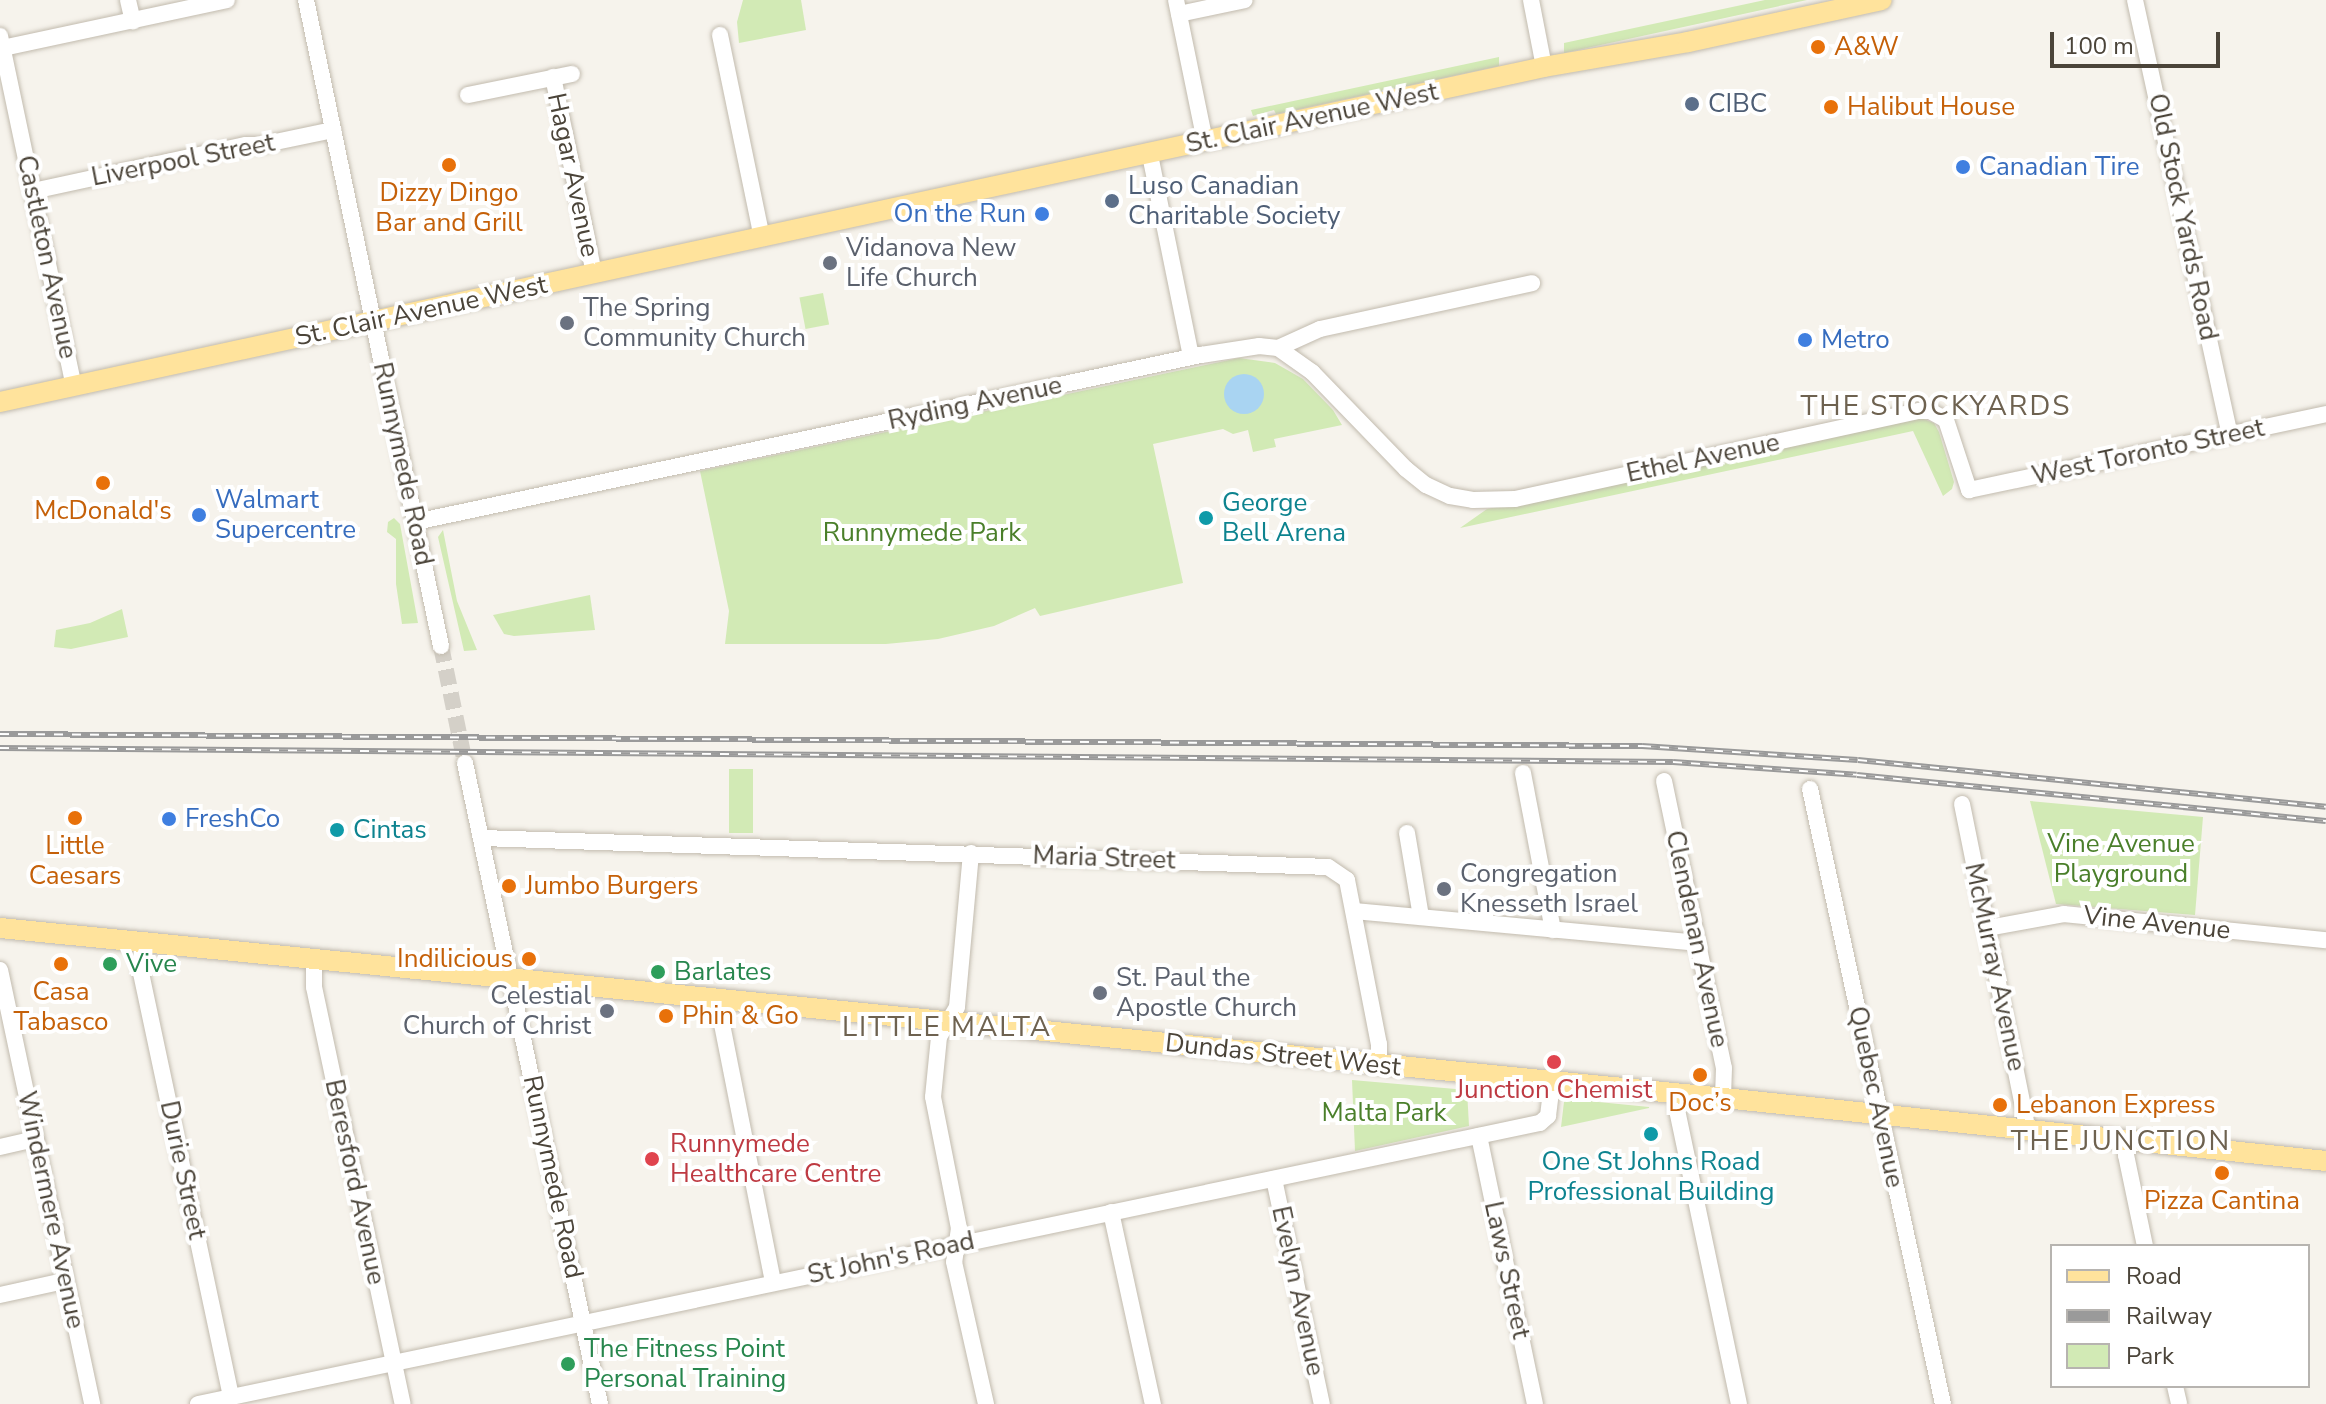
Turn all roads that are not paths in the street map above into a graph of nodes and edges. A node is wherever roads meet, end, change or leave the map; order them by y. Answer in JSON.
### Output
{"nodes":[{"id":1,"x":128,"y":0,"type":"edge"},
{"id":2,"x":227,"y":0,"type":"edge"},
{"id":3,"x":306,"y":0,"type":"edge"},
{"id":4,"x":1245,"y":0,"type":"edge"},
{"id":5,"x":1531,"y":0,"type":"edge"},
{"id":6,"x":1878,"y":0,"type":"edge"},
{"id":7,"x":2135,"y":0,"type":"edge"},
{"id":8,"x":1178,"y":7,"type":"edge"},
{"id":9,"x":133,"y":21,"type":"junction"},
{"id":10,"x":720,"y":35,"type":"dead end"},
{"id":11,"x":1,"y":42,"type":"edge"},
{"id":12,"x":1544,"y":67,"type":"junction"},
{"id":13,"x":572,"y":74,"type":"dead end"},
{"id":14,"x":553,"y":77,"type":"junction"},
{"id":15,"x":468,"y":95,"type":"dead end"},
{"id":16,"x":333,"y":130,"type":"junction"},
{"id":17,"x":1205,"y":141,"type":"junction"},
{"id":18,"x":1150,"y":155,"type":"junction"},
{"id":19,"x":33,"y":191,"type":"junction"},
{"id":20,"x":762,"y":237,"type":"junction"},
{"id":21,"x":594,"y":273,"type":"junction"},
{"id":22,"x":1532,"y":283,"type":"dead end"},
{"id":23,"x":374,"y":321,"type":"junction"},
{"id":24,"x":1278,"y":348,"type":"junction"},
{"id":25,"x":1191,"y":357,"type":"junction"},
{"id":26,"x":74,"y":386,"type":"junction"},
{"id":27,"x":0,"y":402,"type":"edge"},
{"id":28,"x":2326,"y":414,"type":"edge"},
{"id":29,"x":1939,"y":415,"type":"joint"},
{"id":30,"x":2230,"y":435,"type":"junction"},
{"id":31,"x":415,"y":522,"type":"junction"},
{"id":32,"x":441,"y":646,"type":"tunnel mouth"},
{"id":33,"x":465,"y":763,"type":"tunnel mouth"},
{"id":34,"x":1523,"y":773,"type":"dead end"},
{"id":35,"x":1664,"y":781,"type":"dead end"},
{"id":36,"x":1810,"y":789,"type":"dead end"},
{"id":37,"x":1962,"y":804,"type":"dead end"},
{"id":38,"x":1407,"y":833,"type":"dead end"},
{"id":39,"x":482,"y":838,"type":"junction"},
{"id":40,"x":971,"y":853,"type":"junction"},
{"id":41,"x":1354,"y":911,"type":"junction"},
{"id":42,"x":1421,"y":917,"type":"junction"},
{"id":43,"x":0,"y":928,"type":"edge"},
{"id":44,"x":1988,"y":928,"type":"junction"},
{"id":45,"x":1553,"y":930,"type":"junction"},
{"id":46,"x":2326,"y":940,"type":"edge"},
{"id":47,"x":142,"y":942,"type":"junction"},
{"id":48,"x":1697,"y":943,"type":"junction"},
{"id":49,"x":314,"y":959,"type":"junction"},
{"id":50,"x":0,"y":970,"type":"edge"},
{"id":51,"x":511,"y":979,"type":"junction"},
{"id":52,"x":3,"y":998,"type":"edge"},
{"id":53,"x":717,"y":999,"type":"junction"},
{"id":54,"x":949,"y":1022,"type":"junction"},
{"id":55,"x":1379,"y":1065,"type":"junction"},
{"id":56,"x":1552,"y":1082,"type":"junction"},
{"id":57,"x":1679,"y":1094,"type":"junction"},
{"id":58,"x":1723,"y":1098,"type":"junction"},
{"id":59,"x":1880,"y":1114,"type":"junction"},
{"id":60,"x":2028,"y":1130,"type":"junction"},
{"id":61,"x":1479,"y":1136,"type":"junction"},
{"id":62,"x":36,"y":1139,"type":"junction"},
{"id":63,"x":2127,"y":1140,"type":"junction"},
{"id":64,"x":0,"y":1147,"type":"edge"},
{"id":65,"x":2326,"y":1161,"type":"edge"},
{"id":66,"x":1274,"y":1179,"type":"junction"},
{"id":67,"x":1111,"y":1212,"type":"junction"},
{"id":68,"x":2145,"y":1244,"type":"edge"},
{"id":69,"x":957,"y":1245,"type":"junction"},
{"id":70,"x":64,"y":1281,"type":"junction"},
{"id":71,"x":773,"y":1282,"type":"junction"},
{"id":72,"x":0,"y":1295,"type":"edge"},
{"id":73,"x":583,"y":1324,"type":"junction"},
{"id":74,"x":394,"y":1363,"type":"junction"},
{"id":75,"x":231,"y":1397,"type":"junction"},
{"id":76,"x":983,"y":1403,"type":"edge"},
{"id":77,"x":92,"y":1404,"type":"edge"},
{"id":78,"x":203,"y":1404,"type":"edge"},
{"id":79,"x":403,"y":1404,"type":"edge"},
{"id":80,"x":600,"y":1404,"type":"edge"},
{"id":81,"x":1153,"y":1404,"type":"edge"},
{"id":82,"x":1322,"y":1404,"type":"edge"},
{"id":83,"x":1535,"y":1404,"type":"edge"},
{"id":84,"x":1739,"y":1404,"type":"edge"},
{"id":85,"x":1943,"y":1404,"type":"edge"}],
"edges":[{"from":1,"to":9,"type":"street"},
{"from":2,"to":9,"type":"street"},
{"from":3,"to":16,"type":"street","name":"Runnymede Road"},
{"from":4,"to":8,"type":"street"},
{"from":5,"to":12,"type":"street"},
{"from":6,"to":12,"type":"main road","name":"St. Clair Avenue West"},
{"from":7,"to":30,"type":"street","name":"Old Stock Yards Road"},
{"from":8,"to":17,"type":"street"},
{"from":9,"to":11,"type":"street"},
{"from":10,"to":20,"type":"street"},
{"from":11,"to":19,"type":"street","name":"Castleton Avenue"},
{"from":12,"to":17,"type":"main road","name":"St. Clair Avenue West"},
{"from":13,"to":14,"type":"street","name":"Hagar Avenue"},
{"from":14,"to":15,"type":"street","name":"Hagar Avenue"},
{"from":14,"to":21,"type":"street","name":"Hagar Avenue"},
{"from":16,"to":19,"type":"street","name":"Liverpool Street"},
{"from":16,"to":23,"type":"street","name":"Runnymede Road"},
{"from":17,"to":18,"type":"main road","name":"St. Clair Avenue West"},
{"from":18,"to":20,"type":"main road","name":"St. Clair Avenue West"},
{"from":18,"to":25,"type":"street"},
{"from":19,"to":26,"type":"street","name":"Castleton Avenue"},
{"from":20,"to":21,"type":"main road","name":"St. Clair Avenue West"},
{"from":21,"to":23,"type":"main road","name":"St. Clair Avenue West"},
{"from":22,"to":24,"type":"street","name":"Ryding Avenue"},
{"from":23,"to":26,"type":"main road","name":"St. Clair Avenue West"},
{"from":23,"to":31,"type":"street","name":"Runnymede Road"},
{"from":24,"to":25,"type":"street","name":"Ryding Avenue"},
{"from":24,"to":29,"type":"street","name":"Ethel Avenue"},
{"from":25,"to":31,"type":"street","name":"Ryding Avenue"},
{"from":26,"to":27,"type":"main road","name":"St. Clair Avenue West"},
{"from":28,"to":30,"type":"street","name":"West Toronto Street"},
{"from":29,"to":30,"type":"street","name":"West Toronto Street"},
{"from":31,"to":32,"type":"street","name":"Runnymede Road"},
{"from":33,"to":39,"type":"street","name":"Runnymede Road"},
{"from":34,"to":45,"type":"street"},
{"from":35,"to":48,"type":"street","name":"Clendenan Avenue"},
{"from":36,"to":59,"type":"street","name":"Quebec Avenue"},
{"from":37,"to":44,"type":"street","name":"McMurray Avenue"},
{"from":38,"to":42,"type":"street"},
{"from":39,"to":40,"type":"street","name":"Maria Street"},
{"from":39,"to":51,"type":"street","name":"Runnymede Road"},
{"from":40,"to":41,"type":"street","name":"Maria Street"},
{"from":40,"to":54,"type":"street"},
{"from":41,"to":42,"type":"street"},
{"from":41,"to":55,"type":"street","name":"Maria Street"},
{"from":42,"to":45,"type":"street"},
{"from":43,"to":47,"type":"main road","name":"Dundas Street West"},
{"from":44,"to":46,"type":"street","name":"Vine Avenue"},
{"from":44,"to":60,"type":"street","name":"McMurray Avenue"},
{"from":45,"to":48,"type":"street"},
{"from":47,"to":49,"type":"main road","name":"Dundas Street West"},
{"from":47,"to":75,"type":"street","name":"Durie Street"},
{"from":48,"to":58,"type":"street","name":"Clendenan Avenue"},
{"from":49,"to":51,"type":"main road","name":"Dundas Street West"},
{"from":49,"to":74,"type":"street","name":"Beresford Avenue"},
{"from":50,"to":52,"type":"street","name":"Windermere Avenue"},
{"from":51,"to":53,"type":"main road","name":"Dundas Street West"},
{"from":51,"to":73,"type":"street","name":"Runnymede Road"},
{"from":52,"to":62,"type":"street","name":"Windermere Avenue"},
{"from":53,"to":54,"type":"main road","name":"Dundas Street West"},
{"from":53,"to":71,"type":"street"},
{"from":54,"to":55,"type":"main road","name":"Dundas Street West"},
{"from":54,"to":69,"type":"street"},
{"from":55,"to":56,"type":"main road","name":"Dundas Street West"},
{"from":56,"to":57,"type":"main road","name":"Dundas Street West"},
{"from":56,"to":61,"type":"street","name":"St John's Road"},
{"from":57,"to":58,"type":"main road","name":"Dundas Street West"},
{"from":57,"to":84,"type":"street"},
{"from":58,"to":59,"type":"main road","name":"Dundas Street West"},
{"from":59,"to":60,"type":"main road","name":"Dundas Street West"},
{"from":59,"to":85,"type":"street","name":"Quebec Avenue"},
{"from":60,"to":63,"type":"main road","name":"Dundas Street West"},
{"from":61,"to":66,"type":"street","name":"St John's Road"},
{"from":61,"to":83,"type":"street","name":"Laws Street"},
{"from":62,"to":64,"type":"street"},
{"from":62,"to":70,"type":"street","name":"Windermere Avenue"},
{"from":63,"to":65,"type":"main road","name":"Dundas Street West"},
{"from":63,"to":68,"type":"street"},
{"from":66,"to":67,"type":"street","name":"St John's Road"},
{"from":66,"to":82,"type":"street","name":"Evelyn Avenue"},
{"from":67,"to":69,"type":"street","name":"St John's Road"},
{"from":67,"to":81,"type":"street"},
{"from":69,"to":71,"type":"street","name":"St John's Road"},
{"from":69,"to":76,"type":"street"},
{"from":70,"to":72,"type":"street"},
{"from":70,"to":77,"type":"street","name":"Windermere Avenue"},
{"from":71,"to":73,"type":"street","name":"St John's Road"},
{"from":73,"to":74,"type":"street","name":"St John's Road"},
{"from":73,"to":80,"type":"street","name":"Runnymede Road"},
{"from":74,"to":75,"type":"street","name":"St John's Road"},
{"from":74,"to":79,"type":"street","name":"Beresford Avenue"},
{"from":75,"to":78,"type":"street","name":"St John's Road"}]}
